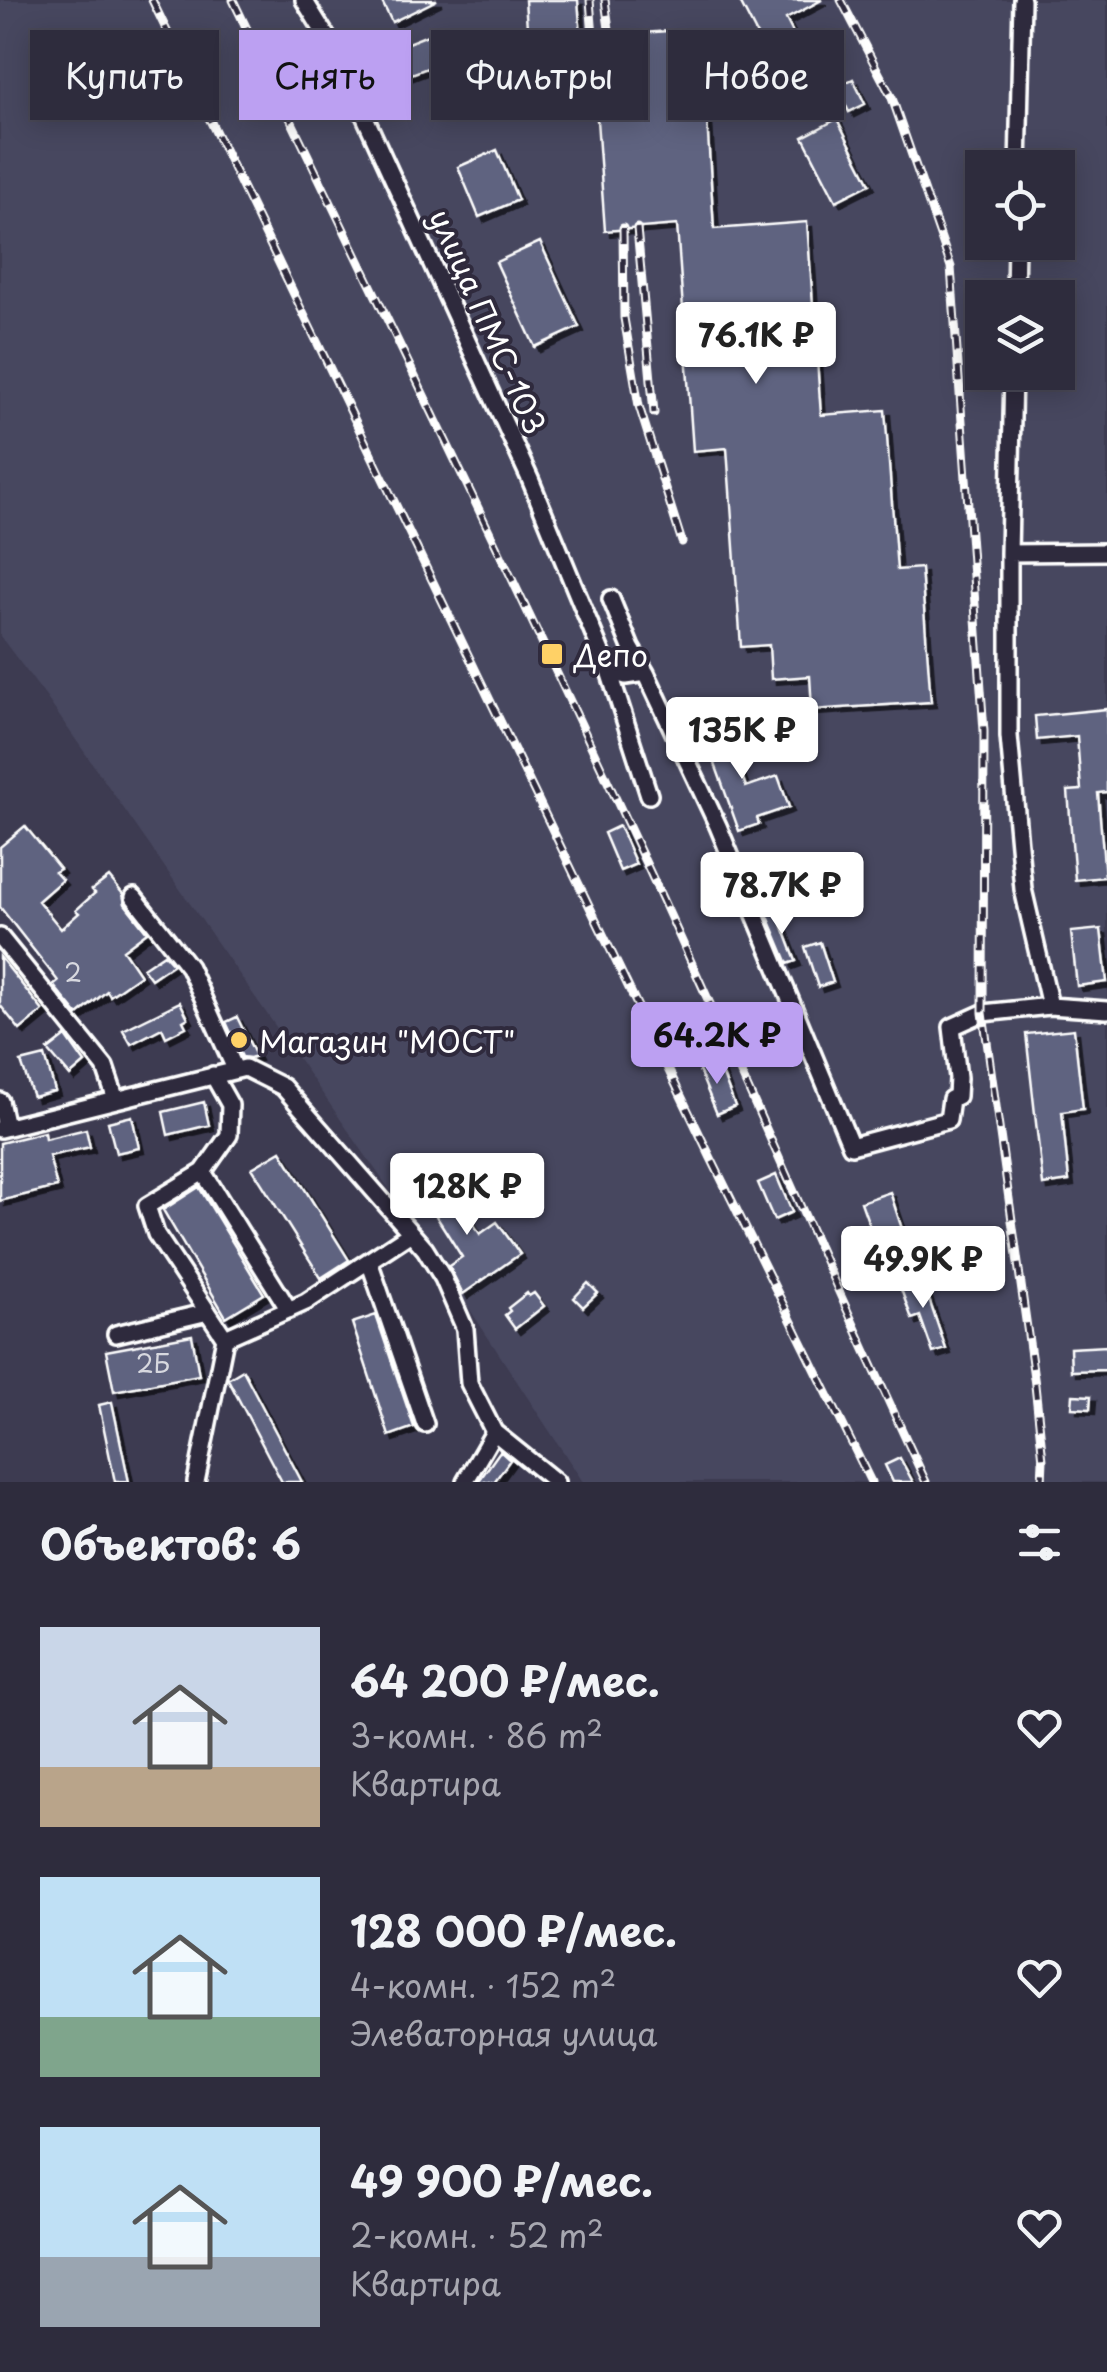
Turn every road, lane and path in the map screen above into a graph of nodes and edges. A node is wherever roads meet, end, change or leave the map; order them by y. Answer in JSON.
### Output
{"nodes":[{"id":1,"x":304,"y":0,"type":"edge"},
{"id":2,"x":1022,"y":0,"type":"edge"},
{"id":3,"x":1018,"y":150,"type":"edge"},
{"id":4,"x":1013,"y":390,"type":"edge"},
{"id":5,"x":1107,"y":552,"type":"edge"},
{"id":6,"x":1009,"y":553,"type":"junction"},
{"id":7,"x":611,"y":599,"type":"dead end"},
{"id":8,"x":608,"y":671,"type":"junction"},
{"id":9,"x":646,"y":673,"type":"junction"},
{"id":10,"x":649,"y":795,"type":"dead end"},
{"id":11,"x":134,"y":897,"type":"dead end"},
{"id":12,"x":0,"y":937,"type":"edge"},
{"id":13,"x":1050,"y":1006,"type":"junction"},
{"id":14,"x":1107,"y":1010,"type":"edge"},
{"id":15,"x":236,"y":1069,"type":"junction"},
{"id":16,"x":213,"y":1074,"type":"junction"},
{"id":17,"x":116,"y":1100,"type":"junction"},
{"id":18,"x":0,"y":1101,"type":"edge"},
{"id":19,"x":3,"y":1128,"type":"edge"},
{"id":20,"x":203,"y":1172,"type":"junction"},
{"id":21,"x":411,"y":1233,"type":"junction"},
{"id":22,"x":369,"y":1261,"type":"junction"},
{"id":23,"x":289,"y":1310,"type":"junction"},
{"id":24,"x":208,"y":1312,"type":"junction"},
{"id":25,"x":116,"y":1334,"type":"dead end"},
{"id":26,"x":225,"y":1338,"type":"junction"},
{"id":27,"x":425,"y":1424,"type":"dead end"},
{"id":28,"x":494,"y":1432,"type":"junction"},
{"id":29,"x":196,"y":1482,"type":"edge"},
{"id":30,"x":464,"y":1482,"type":"edge"},
{"id":31,"x":556,"y":1482,"type":"edge"}],
"edges":[{"from":1,"to":8,"type":"street","name":"улица ПМС-103"},
{"from":2,"to":3,"type":"street"},
{"from":4,"to":6,"type":"street"},
{"from":5,"to":6,"type":"street"},
{"from":6,"to":13,"type":"street"},
{"from":7,"to":9,"type":"street"},
{"from":8,"to":9,"type":"street"},
{"from":8,"to":10,"type":"street","name":"улица ПМС-103"},
{"from":9,"to":13,"type":"street"},
{"from":11,"to":15,"type":"street"},
{"from":12,"to":17,"type":"street"},
{"from":13,"to":14,"type":"street"},
{"from":15,"to":16,"type":"street"},
{"from":15,"to":21,"type":"street"},
{"from":16,"to":17,"type":"street"},
{"from":16,"to":20,"type":"street"},
{"from":17,"to":19,"type":"street"},
{"from":18,"to":19,"type":"street"},
{"from":20,"to":23,"type":"street"},
{"from":20,"to":24,"type":"street"},
{"from":21,"to":22,"type":"street"},
{"from":21,"to":28,"type":"street"},
{"from":22,"to":23,"type":"street"},
{"from":22,"to":27,"type":"street"},
{"from":23,"to":26,"type":"street"},
{"from":24,"to":25,"type":"street"},
{"from":24,"to":26,"type":"street"},
{"from":26,"to":29,"type":"street"},
{"from":28,"to":30,"type":"street"},
{"from":28,"to":31,"type":"street"}]}
